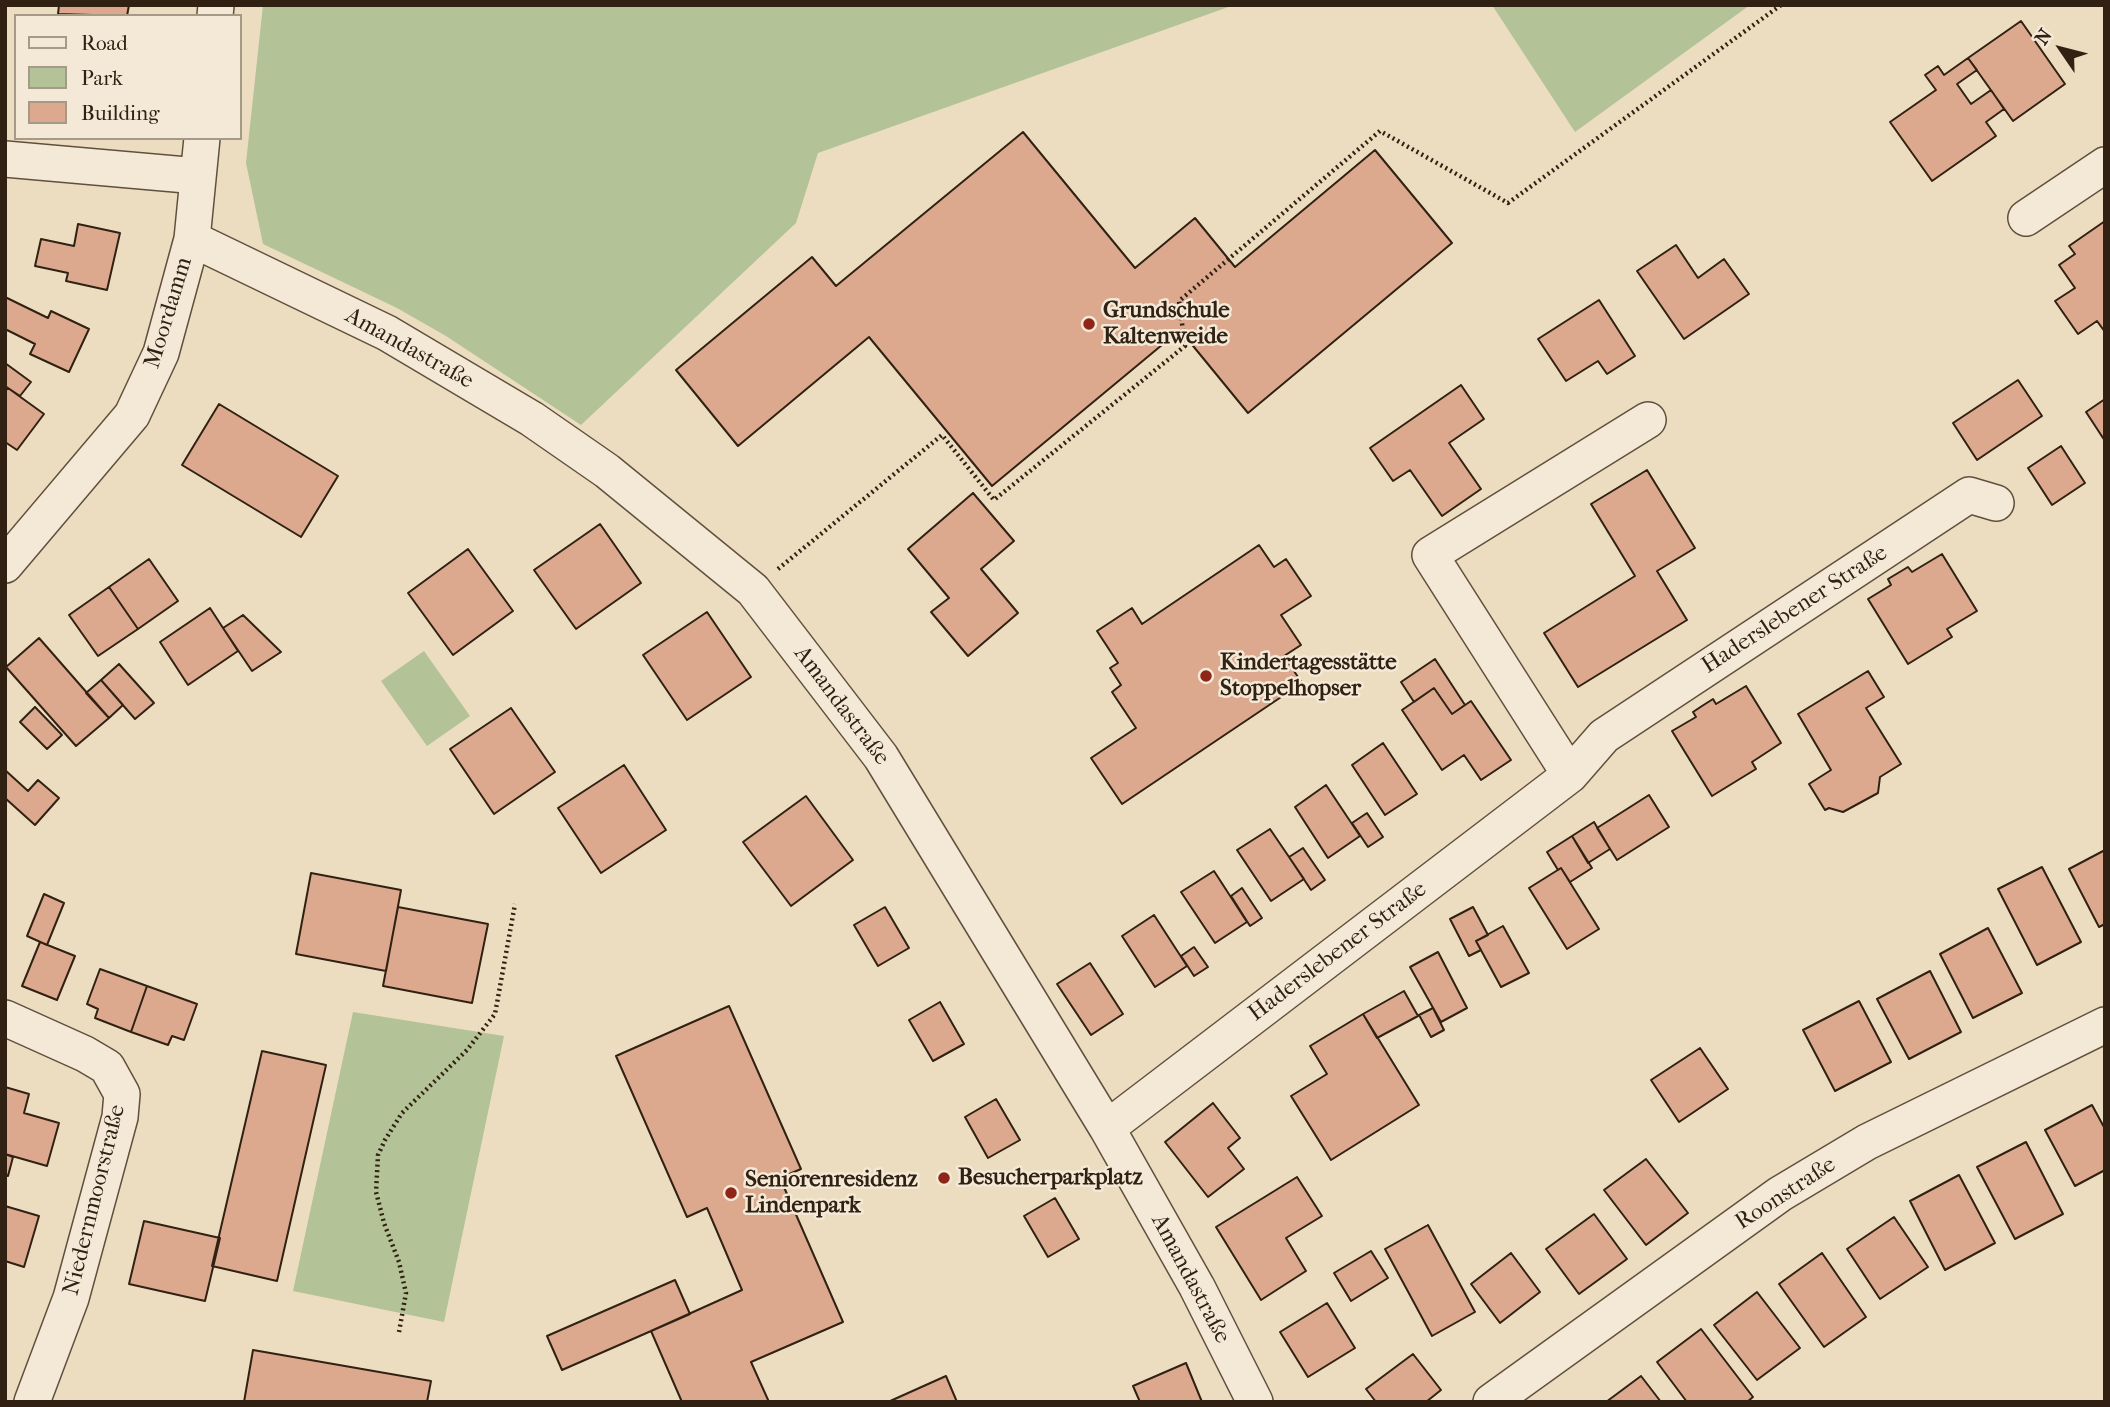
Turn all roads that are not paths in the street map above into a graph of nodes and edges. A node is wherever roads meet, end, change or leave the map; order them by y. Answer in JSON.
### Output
{"nodes":[{"id":1,"x":202,"y":140,"type":"edge"},
{"id":2,"x":5,"y":159,"type":"edge"},
{"id":3,"x":2105,"y":165,"type":"edge"},
{"id":4,"x":198,"y":176,"type":"junction"},
{"id":5,"x":2026,"y":218,"type":"dead end"},
{"id":6,"x":192,"y":239,"type":"junction"},
{"id":7,"x":1648,"y":420,"type":"dead end"},
{"id":8,"x":1996,"y":503,"type":"dead end"},
{"id":9,"x":5,"y":565,"type":"edge"},
{"id":10,"x":1570,"y":775,"type":"junction"},
{"id":11,"x":5,"y":1018,"type":"edge"},
{"id":12,"x":2105,"y":1025,"type":"edge"},
{"id":13,"x":1107,"y":1128,"type":"junction"},
{"id":14,"x":32,"y":1402,"type":"edge"},
{"id":15,"x":1255,"y":1402,"type":"edge"},
{"id":16,"x":1491,"y":1402,"type":"edge"}],
"edges":[{"from":1,"to":4,"type":"street","name":"Moordamm"},
{"from":2,"to":4,"type":"street"},
{"from":3,"to":5,"type":"street"},
{"from":4,"to":6,"type":"street","name":"Moordamm"},
{"from":6,"to":9,"type":"street","name":"Moordamm"},
{"from":6,"to":13,"type":"street","name":"Amandastraße"},
{"from":7,"to":10,"type":"street"},
{"from":8,"to":10,"type":"street","name":"Haderslebener Straße"},
{"from":10,"to":13,"type":"street","name":"Haderslebener Straße"},
{"from":11,"to":14,"type":"street","name":"Niedernmoorstraße"},
{"from":12,"to":16,"type":"street","name":"Roonstraße"},
{"from":13,"to":15,"type":"street","name":"Amandastraße"}]}
